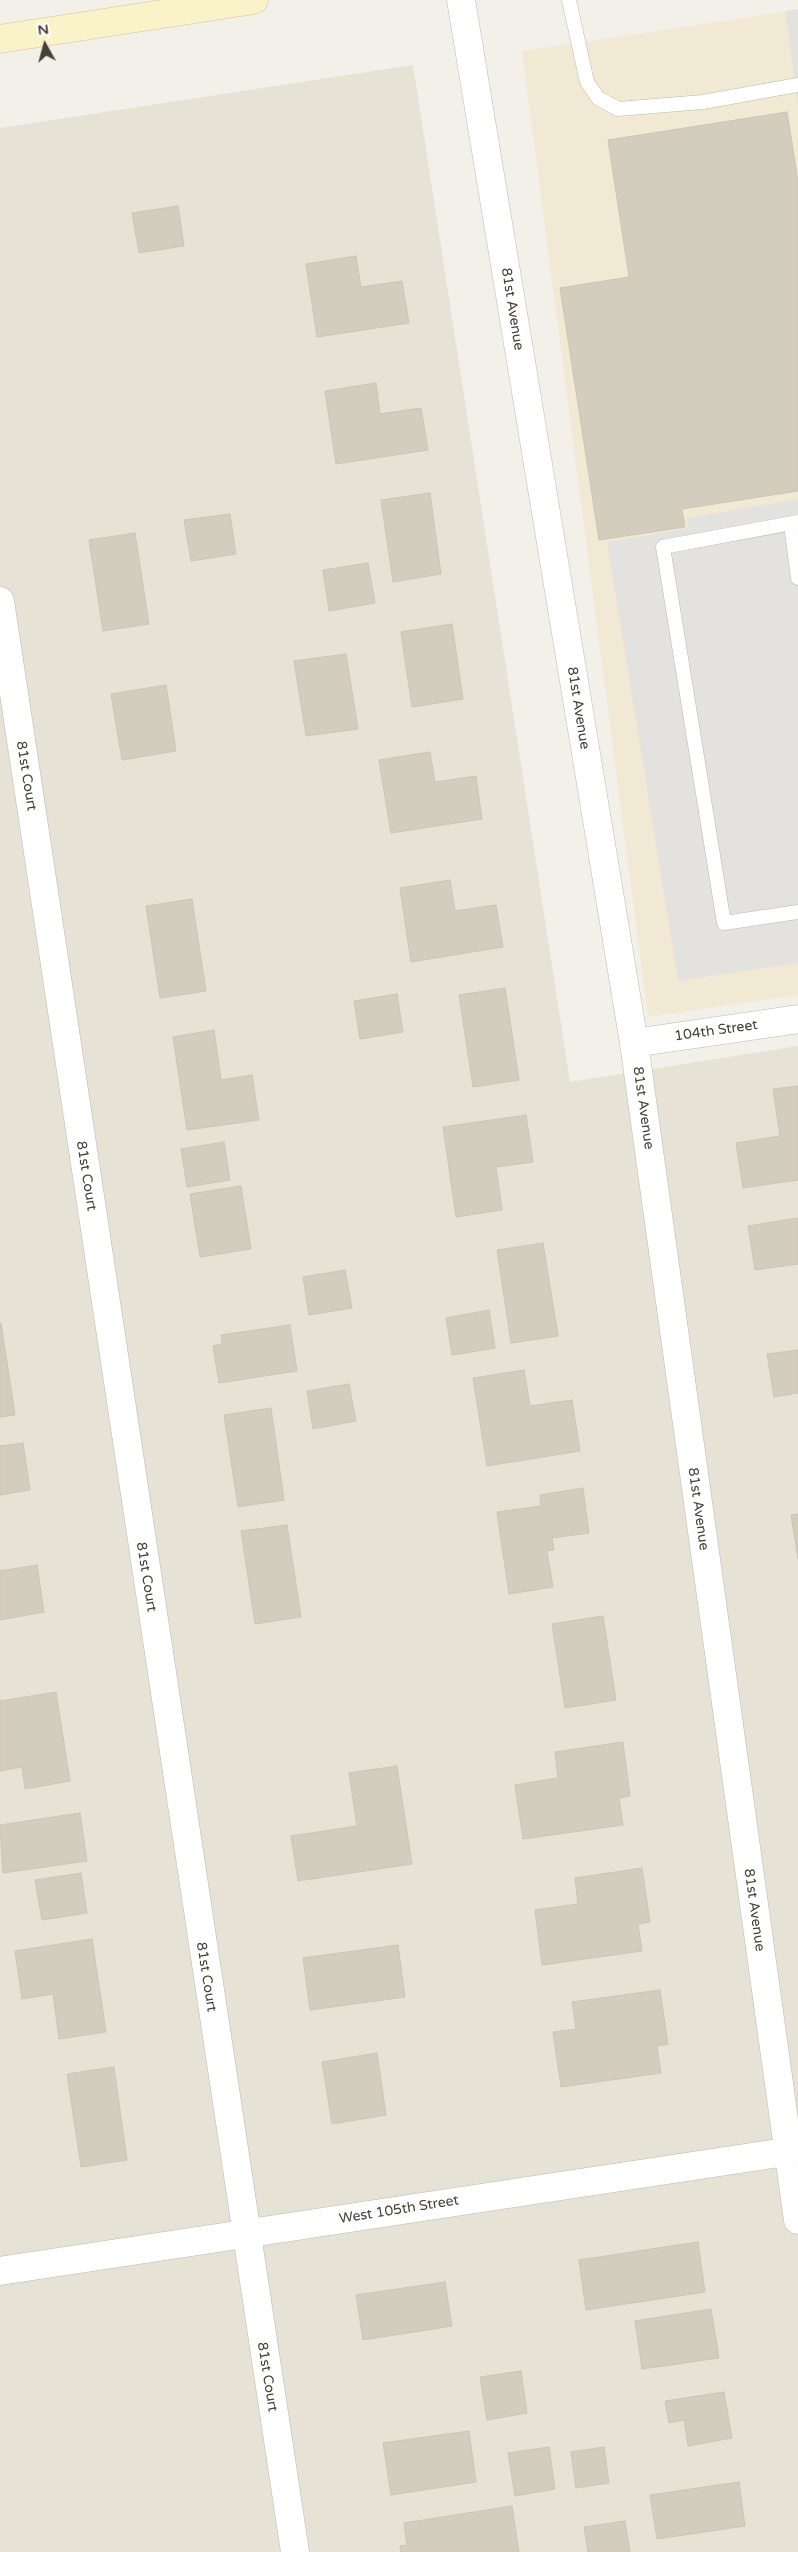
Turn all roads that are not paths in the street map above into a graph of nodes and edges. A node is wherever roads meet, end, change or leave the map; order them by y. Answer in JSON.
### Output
{"nodes":[{"id":1,"x":254,"y":0,"type":"edge"},
{"id":2,"x":461,"y":0,"type":"edge"},
{"id":3,"x":569,"y":0,"type":"edge"},
{"id":4,"x":0,"y":39,"type":"edge"},
{"id":5,"x":798,"y":85,"type":"edge"},
{"id":6,"x":794,"y":523,"type":"edge"},
{"id":7,"x":798,"y":578,"type":"edge"},
{"id":8,"x":0,"y":601,"type":"edge"},
{"id":9,"x":798,"y":912,"type":"edge"},
{"id":10,"x":798,"y":1019,"type":"edge"},
{"id":11,"x":634,"y":1043,"type":"junction"},
{"id":12,"x":793,"y":2150,"type":"edge"},
{"id":13,"x":798,"y":2220,"type":"edge"},
{"id":14,"x":245,"y":2233,"type":"junction"},
{"id":15,"x":0,"y":2271,"type":"edge"},
{"id":16,"x":295,"y":2552,"type":"edge"}],
"edges":[{"from":1,"to":4,"type":"street"},
{"from":2,"to":11,"type":"street","name":"81st Avenue"},
{"from":3,"to":5,"type":"lane"},
{"from":6,"to":7,"type":"lane"},
{"from":6,"to":9,"type":"lane"},
{"from":8,"to":14,"type":"street","name":"81st Court"},
{"from":10,"to":11,"type":"street","name":"104th Street"},
{"from":11,"to":12,"type":"street","name":"81st Avenue"},
{"from":12,"to":13,"type":"street","name":"81st Avenue"},
{"from":12,"to":14,"type":"street","name":"West 105th Street"},
{"from":14,"to":15,"type":"street","name":"West 105th Street"},
{"from":14,"to":16,"type":"street","name":"81st Court"}]}
